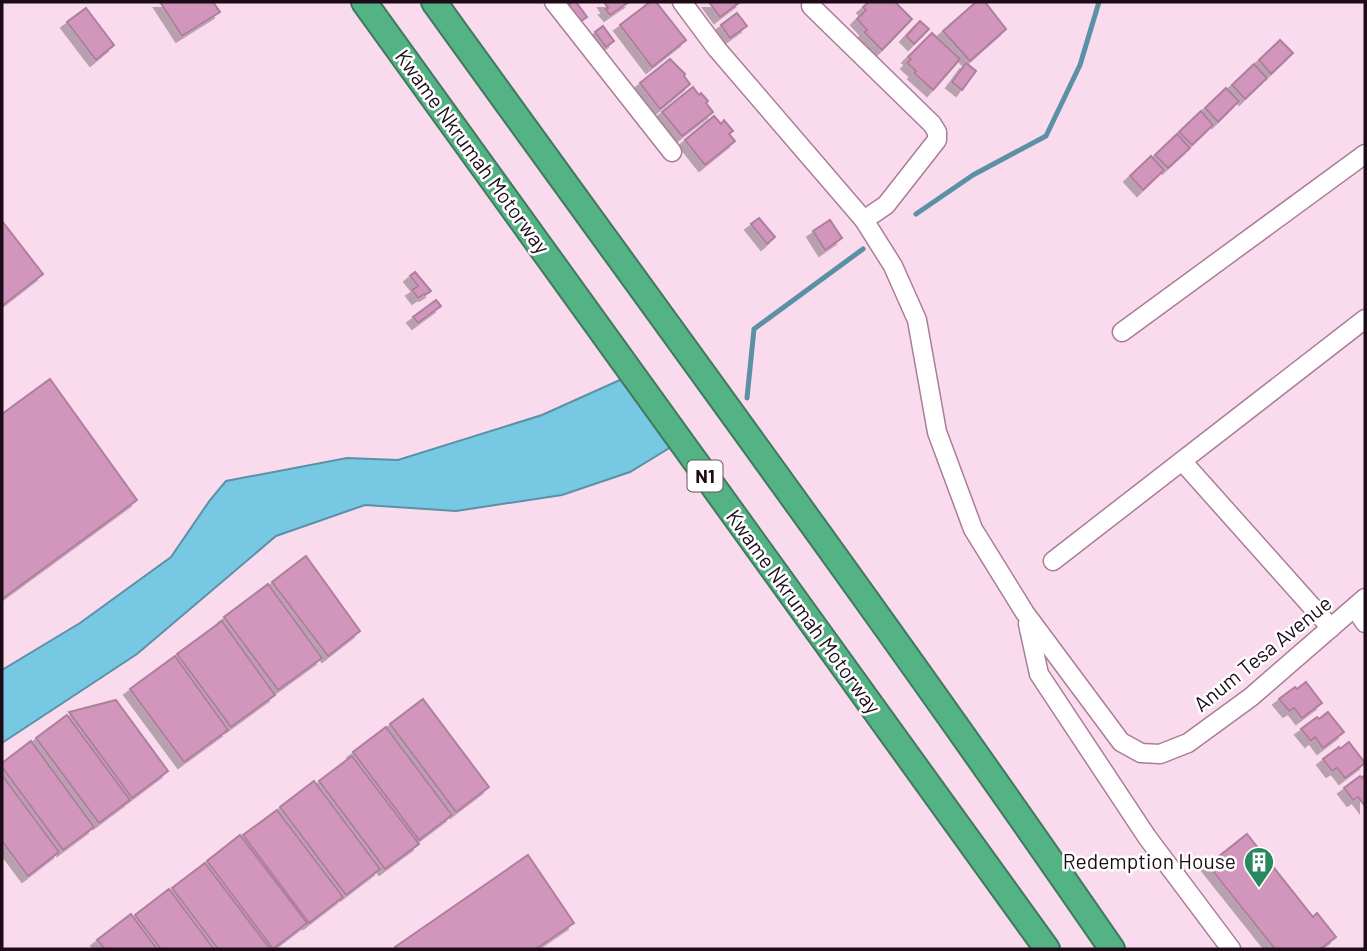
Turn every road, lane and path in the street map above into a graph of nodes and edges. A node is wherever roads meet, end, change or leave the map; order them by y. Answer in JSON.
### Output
{"nodes":[{"id":1,"x":364,"y":2,"type":"edge"},
{"id":2,"x":434,"y":2,"type":"edge"},
{"id":3,"x":554,"y":2,"type":"edge"},
{"id":4,"x":682,"y":2,"type":"edge"},
{"id":5,"x":811,"y":6,"type":"dead end"},
{"id":6,"x":672,"y":152,"type":"dead end"},
{"id":7,"x":1365,"y":154,"type":"edge"},
{"id":8,"x":864,"y":220,"type":"junction"},
{"id":9,"x":1365,"y":319,"type":"edge"},
{"id":10,"x":1122,"y":332,"type":"dead end"},
{"id":11,"x":1182,"y":461,"type":"junction"},
{"id":12,"x":1053,"y":561,"type":"dead end"},
{"id":13,"x":1360,"y":603,"type":"edge"},
{"id":14,"x":1025,"y":613,"type":"junction"},
{"id":15,"x":1365,"y":623,"type":"edge"},
{"id":16,"x":1331,"y":628,"type":"junction"},
{"id":17,"x":1047,"y":949,"type":"edge"},
{"id":18,"x":1112,"y":949,"type":"edge"},
{"id":19,"x":1231,"y":949,"type":"edge"}],
"edges":[{"from":1,"to":17,"type":"highway","name":"Kwame Nkrumah Motorway","number":"N1"},
{"from":2,"to":18,"type":"highway"},
{"from":3,"to":6,"type":"street"},
{"from":4,"to":8,"type":"street"},
{"from":5,"to":8,"type":"street"},
{"from":7,"to":10,"type":"street"},
{"from":8,"to":14,"type":"street"},
{"from":9,"to":11,"type":"street"},
{"from":11,"to":12,"type":"street"},
{"from":11,"to":16,"type":"street"},
{"from":13,"to":15,"type":"street"},
{"from":13,"to":16,"type":"street","name":"Anum Tesa Avenue"},
{"from":14,"to":16,"type":"street","name":"Anum Tesa Avenue"},
{"from":14,"to":19,"type":"street"}]}
